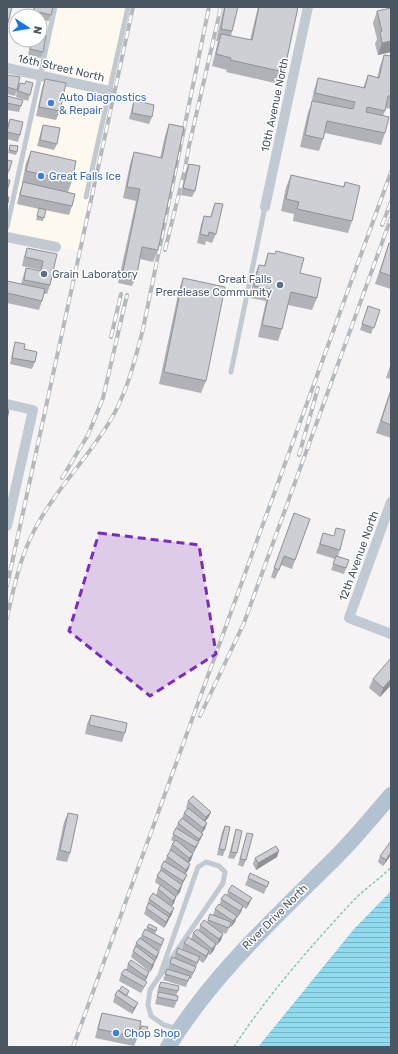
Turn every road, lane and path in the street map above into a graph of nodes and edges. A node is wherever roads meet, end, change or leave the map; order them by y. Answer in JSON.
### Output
{"nodes":[{"id":1,"x":55,"y":7,"type":"edge"},
{"id":2,"x":128,"y":7,"type":"edge"},
{"id":3,"x":308,"y":7,"type":"edge"},
{"id":4,"x":7,"y":68,"type":"edge"},
{"id":5,"x":40,"y":76,"type":"junction"},
{"id":6,"x":109,"y":91,"type":"junction"},
{"id":7,"x":86,"y":197,"type":"dead end"},
{"id":8,"x":265,"y":207,"type":"joint"},
{"id":9,"x":7,"y":227,"type":"edge"},
{"id":10,"x":7,"y":237,"type":"edge"},
{"id":11,"x":56,"y":247,"type":"dead end"},
{"id":12,"x":231,"y":372,"type":"dead end"},
{"id":13,"x":7,"y":404,"type":"edge"},
{"id":14,"x":391,"y":502,"type":"edge"},
{"id":15,"x":7,"y":526,"type":"edge"},
{"id":16,"x":391,"y":634,"type":"edge"},
{"id":17,"x":391,"y":796,"type":"edge"},
{"id":18,"x":391,"y":866,"type":"edge"},
{"id":19,"x":160,"y":975,"type":"junction"},
{"id":20,"x":179,"y":1029,"type":"junction"},
{"id":21,"x":168,"y":1047,"type":"edge"},
{"id":22,"x":234,"y":1047,"type":"edge"}],
"edges":[{"from":1,"to":5,"type":"lane"},
{"from":2,"to":6,"type":"lane"},
{"from":3,"to":8,"type":"street","name":"10th Avenue North"},
{"from":4,"to":5,"type":"street","name":"16th Street North"},
{"from":5,"to":6,"type":"street","name":"16th Street North"},
{"from":5,"to":9,"type":"lane"},
{"from":6,"to":7,"type":"lane"},
{"from":8,"to":12,"type":"lane"},
{"from":10,"to":11,"type":"street"},
{"from":13,"to":15,"type":"street"},
{"from":14,"to":16,"type":"street","name":"12th Avenue North"},
{"from":17,"to":20,"type":"main road","name":"River Drive North"},
{"from":18,"to":22,"type":"path"},
{"from":19,"to":19,"type":"lane"},
{"from":19,"to":20,"type":"lane"},
{"from":20,"to":21,"type":"main road","name":"River Drive North"}]}
